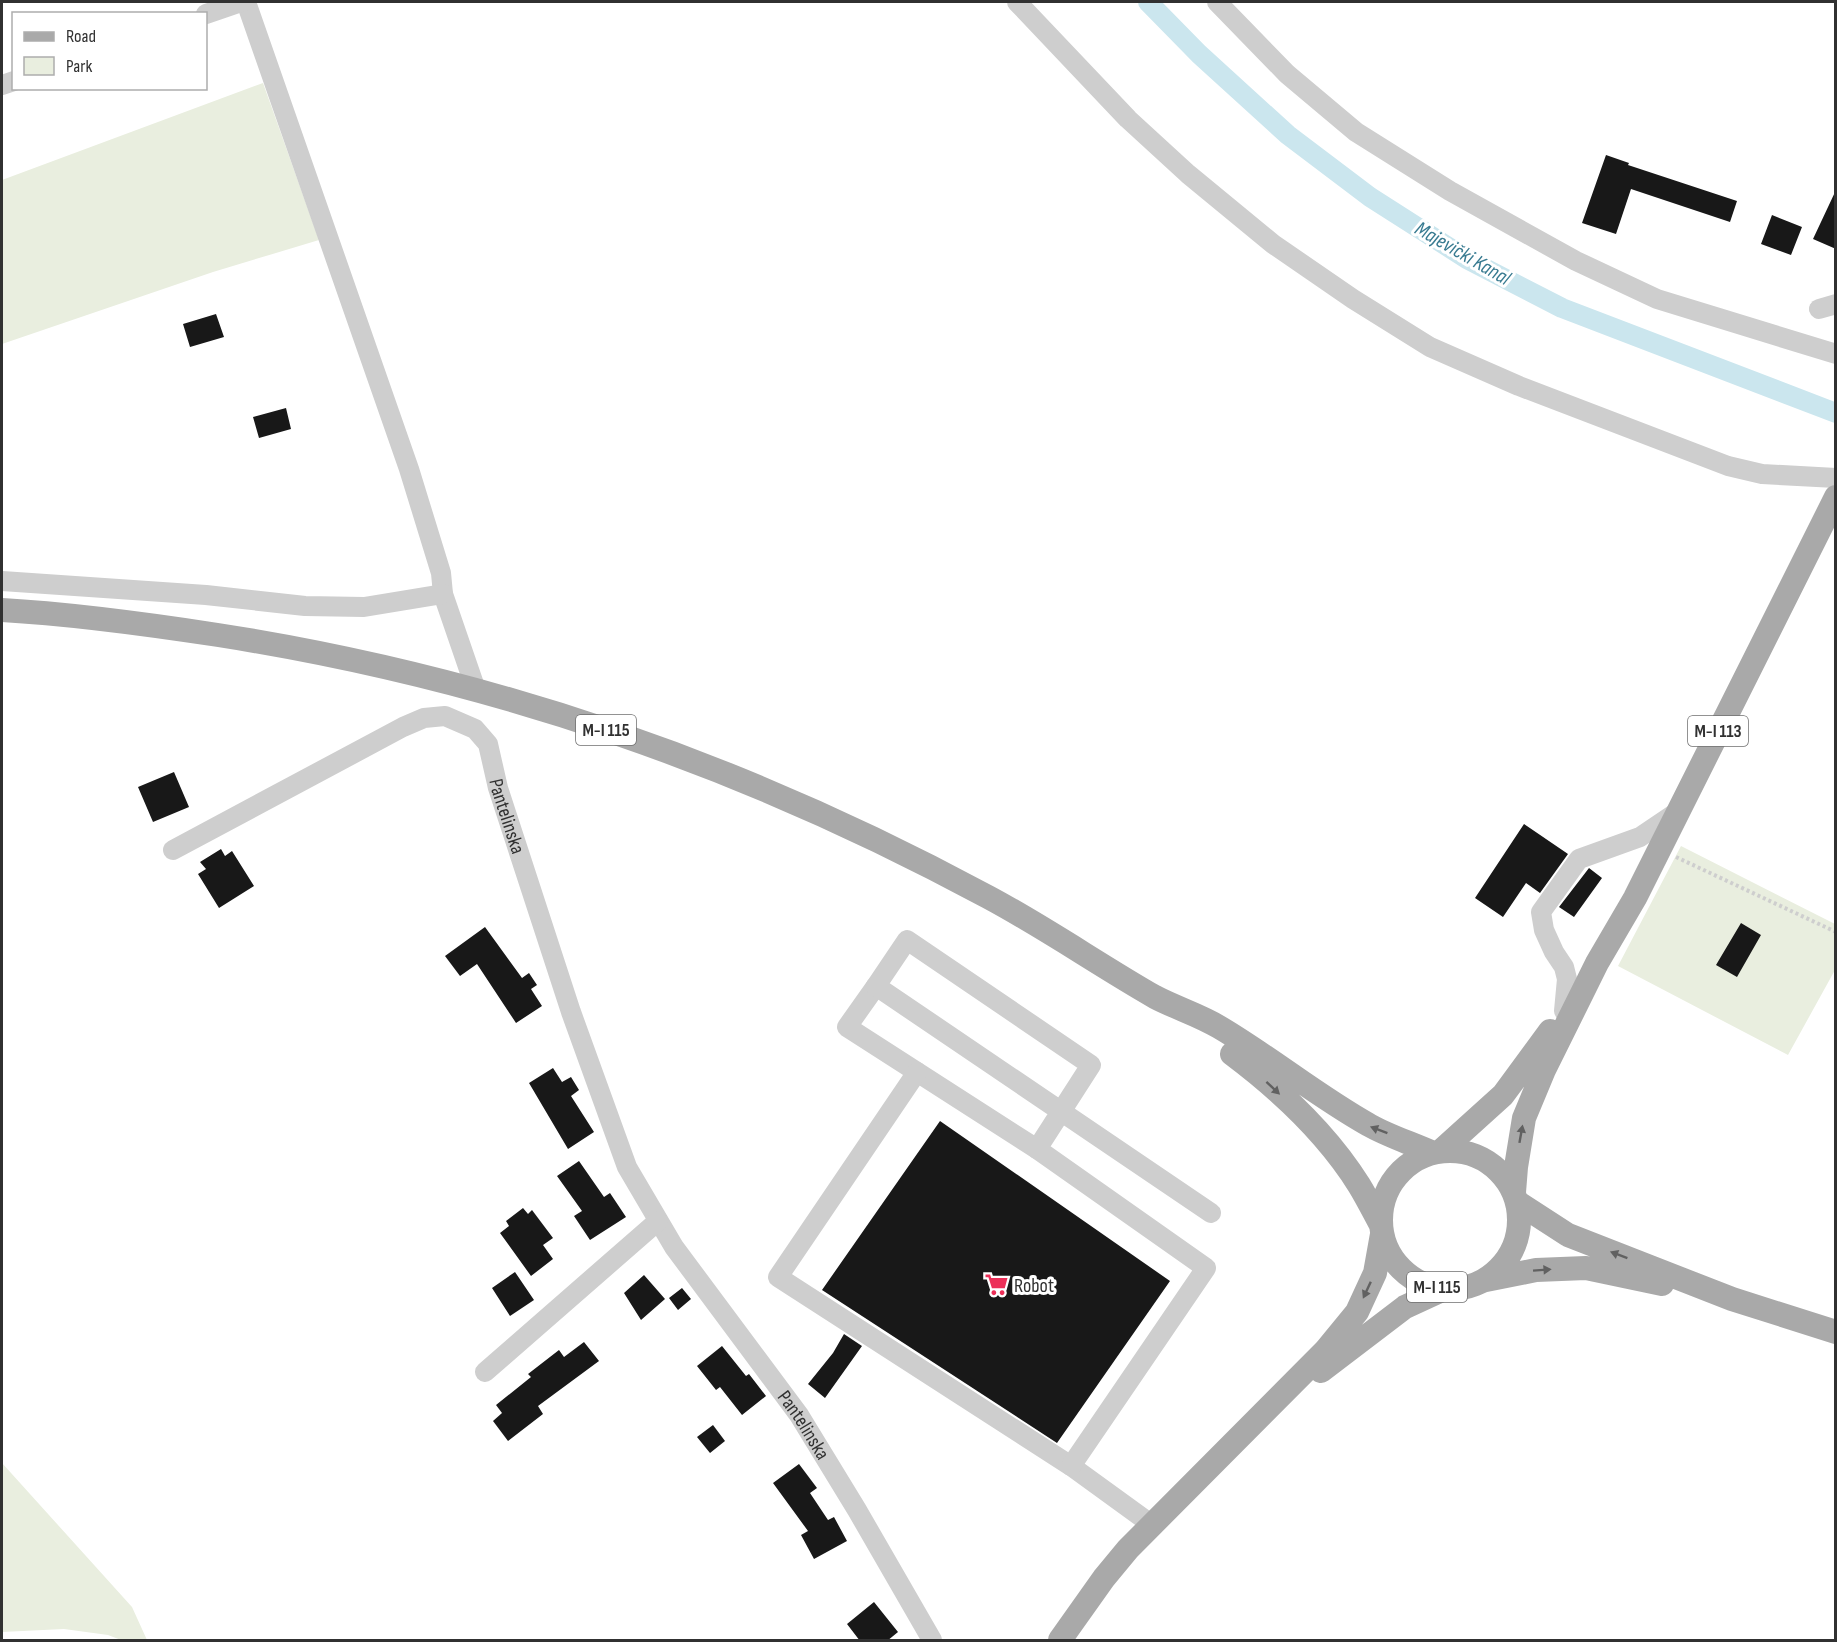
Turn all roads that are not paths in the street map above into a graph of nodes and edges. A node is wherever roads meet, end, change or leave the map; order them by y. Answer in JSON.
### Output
{"nodes":[{"id":1,"x":244,"y":2,"type":"edge"},
{"id":2,"x":1017,"y":2,"type":"edge"},
{"id":3,"x":1217,"y":2,"type":"edge"},
{"id":4,"x":207,"y":14,"type":"edge"},
{"id":5,"x":1836,"y":354,"type":"edge"},
{"id":6,"x":1836,"y":478,"type":"edge"},
{"id":7,"x":1836,"y":497,"type":"edge"},
{"id":8,"x":2,"y":581,"type":"edge"},
{"id":9,"x":443,"y":594,"type":"junction"},
{"id":10,"x":2,"y":610,"type":"edge"},
{"id":11,"x":476,"y":690,"type":"junction"},
{"id":12,"x":1677,"y":812,"type":"junction"},
{"id":13,"x":173,"y":850,"type":"dead end"},
{"id":14,"x":1598,"y":963,"type":"junction"},
{"id":15,"x":876,"y":986,"type":"junction"},
{"id":16,"x":1161,"y":1000,"type":"junction"},
{"id":17,"x":1564,"y":1011,"type":"junction"},
{"id":18,"x":917,"y":1072,"type":"junction"},
{"id":19,"x":1061,"y":1110,"type":"junction"},
{"id":20,"x":1037,"y":1149,"type":"junction"},
{"id":21,"x":1437,"y":1152,"type":"junction"},
{"id":22,"x":1516,"y":1197,"type":"junction"},
{"id":23,"x":1211,"y":1214,"type":"dead end"},
{"id":24,"x":658,"y":1221,"type":"junction"},
{"id":25,"x":1382,"y":1230,"type":"junction"},
{"id":26,"x":1484,"y":1280,"type":"junction"},
{"id":27,"x":1444,"y":1289,"type":"junction"},
{"id":28,"x":1732,"y":1299,"type":"junction"},
{"id":29,"x":1836,"y":1332,"type":"edge"},
{"id":30,"x":485,"y":1372,"type":"dead end"},
{"id":31,"x":1244,"y":1432,"type":"junction"},
{"id":32,"x":1071,"y":1466,"type":"junction"},
{"id":33,"x":1151,"y":1524,"type":"junction"},
{"id":34,"x":932,"y":1641,"type":"edge"},
{"id":35,"x":1060,"y":1641,"type":"edge"}],
"edges":[{"from":1,"to":4,"type":"street"},
{"from":1,"to":9,"type":"street"},
{"from":2,"to":6,"type":"street"},
{"from":3,"to":5,"type":"street"},
{"from":7,"to":12,"type":"main road","number":"M-I 113"},
{"from":8,"to":9,"type":"street"},
{"from":9,"to":11,"type":"street"},
{"from":10,"to":11,"type":"main road","number":"M-I 115"},
{"from":11,"to":16,"type":"main road","number":"M-I 115"},
{"from":12,"to":14,"type":"main road","number":"M-I 113"},
{"from":12,"to":17,"type":"street"},
{"from":13,"to":24,"type":"street","name":"Pantelinska"},
{"from":14,"to":17,"type":"main road","number":"M-I 113"},
{"from":22,"to":14,"type":"main road","number":"M-I 113","one_way":true},
{"from":15,"to":18,"type":"street"},
{"from":15,"to":19,"type":"street"},
{"from":15,"to":19,"type":"street"},
{"from":21,"to":16,"type":"main road","number":"M-I 115","one_way":true},
{"from":16,"to":25,"type":"main road","number":"M-I 115","one_way":true},
{"from":17,"to":21,"type":"main road","number":"M-I 113"},
{"from":18,"to":20,"type":"street"},
{"from":18,"to":32,"type":"street"},
{"from":19,"to":20,"type":"street"},
{"from":19,"to":23,"type":"street"},
{"from":20,"to":32,"type":"street"},
{"from":21,"to":22,"type":"main road","number":"M-I 115"},
{"from":21,"to":25,"type":"main road"},
{"from":22,"to":26,"type":"main road","number":"M-I 115"},
{"from":28,"to":22,"type":"main road","number":"M-I 115","one_way":true},
{"from":24,"to":30,"type":"street"},
{"from":24,"to":34,"type":"street","name":"Pantelinska"},
{"from":25,"to":27,"type":"main road","number":"M-I 115"},
{"from":25,"to":31,"type":"main road","one_way":true},
{"from":26,"to":27,"type":"main road","number":"M-I 115"},
{"from":26,"to":28,"type":"main road","number":"M-I 115","one_way":true},
{"from":27,"to":31,"type":"main road"},
{"from":28,"to":29,"type":"main road","number":"M-I 115"},
{"from":31,"to":33,"type":"main road"},
{"from":32,"to":33,"type":"street"},
{"from":33,"to":35,"type":"main road"}]}
